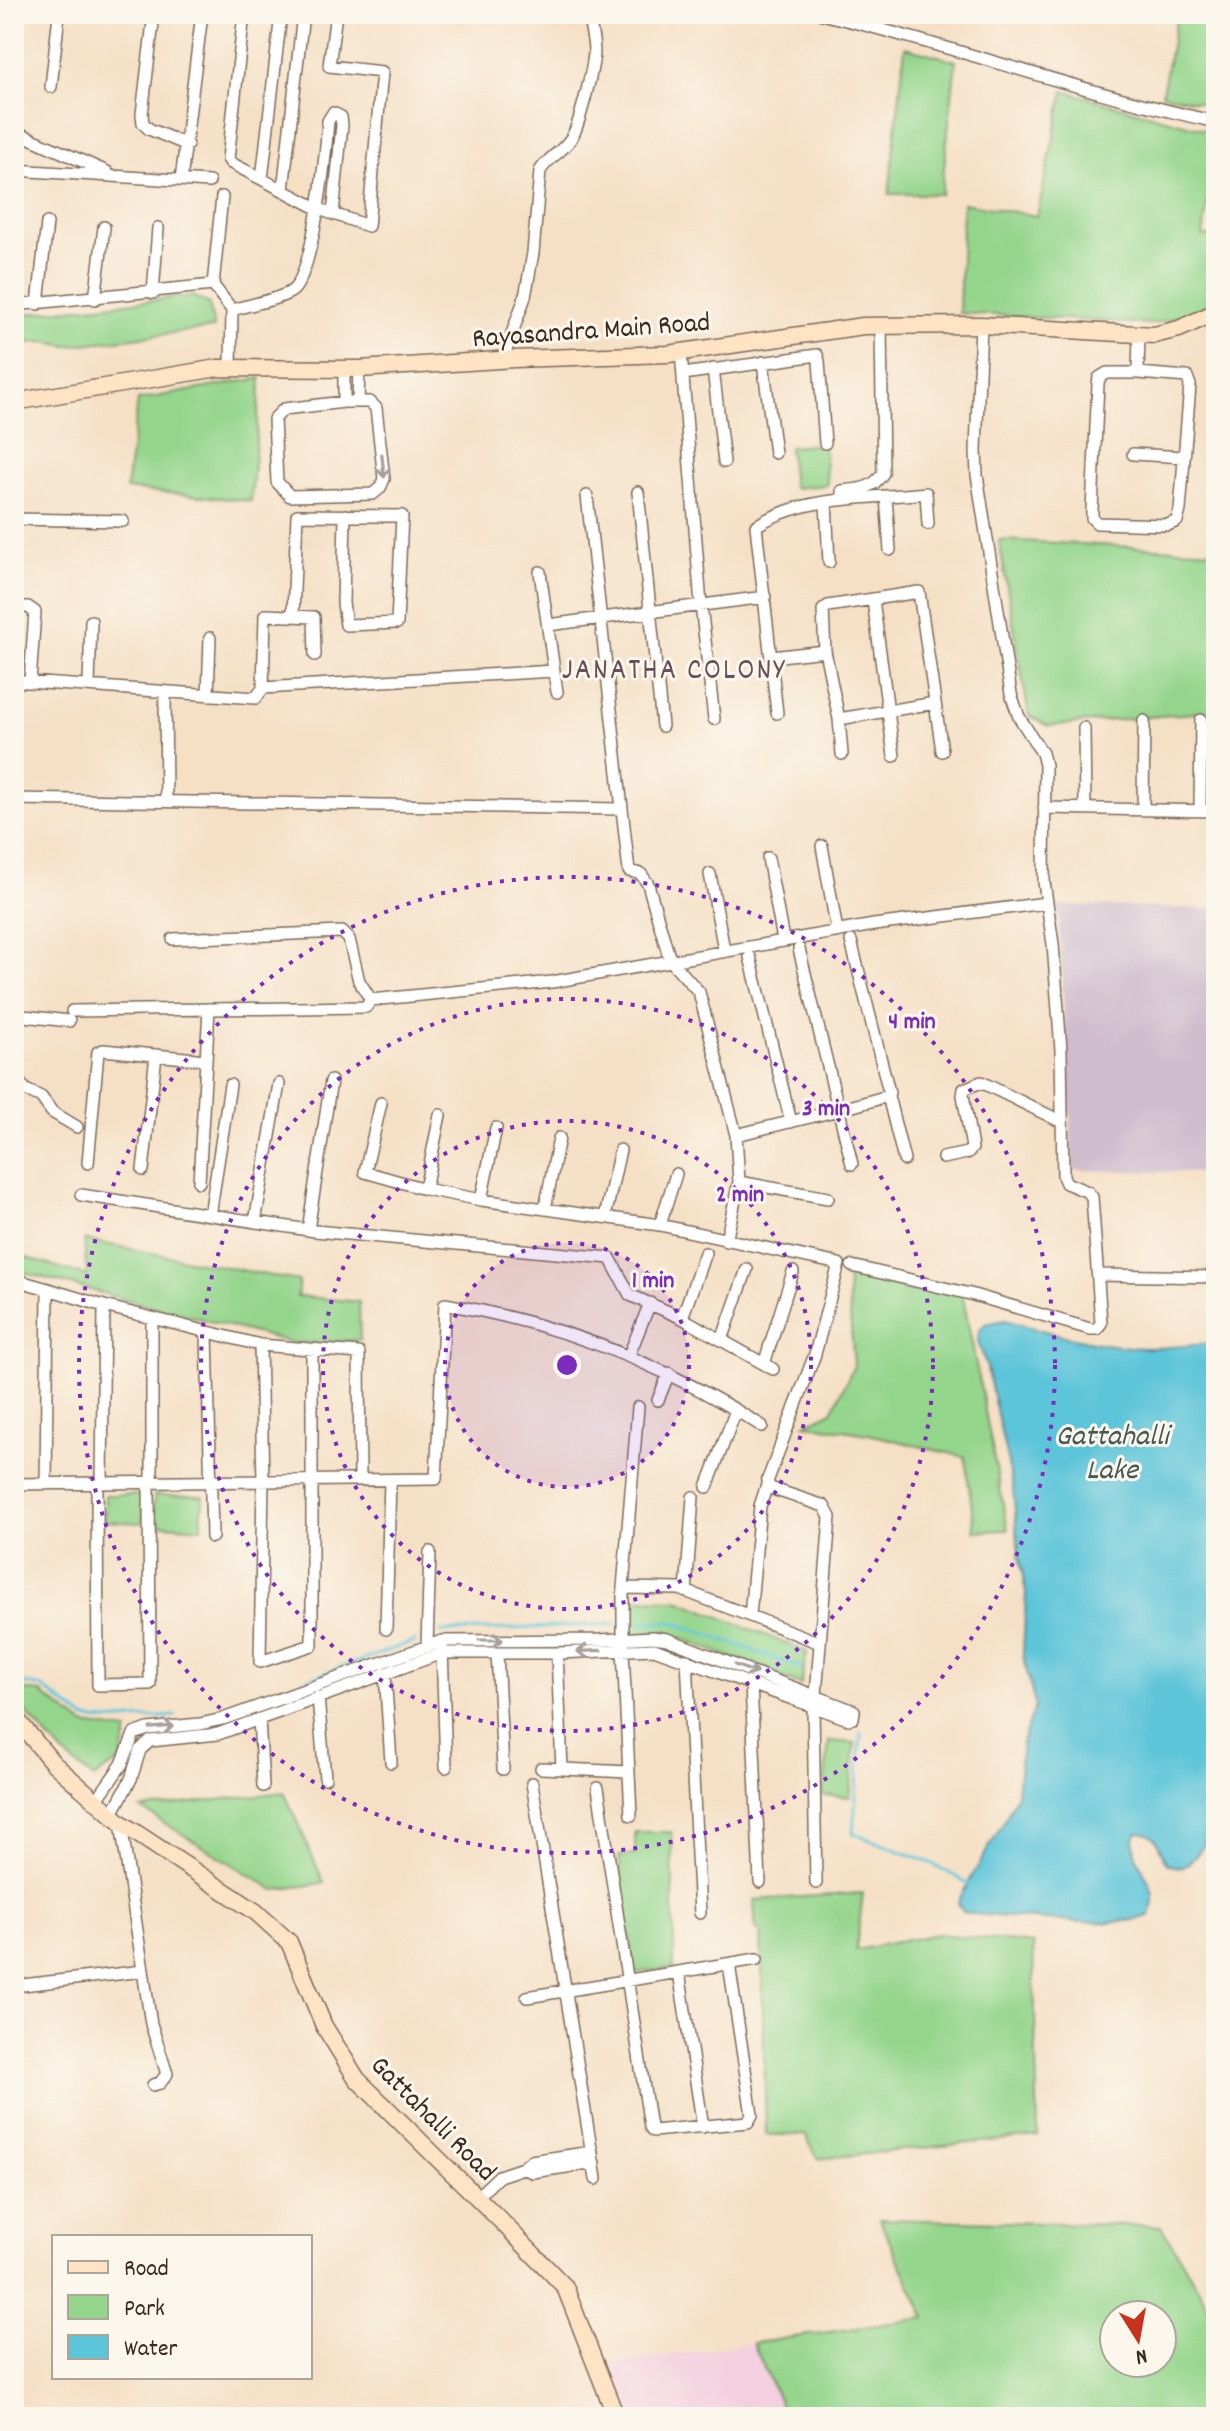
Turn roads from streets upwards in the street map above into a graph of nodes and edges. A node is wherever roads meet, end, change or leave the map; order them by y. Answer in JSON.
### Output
{"nodes":[{"id":1,"x":59,"y":14,"type":"edge"},
{"id":2,"x":154,"y":14,"type":"edge"},
{"id":3,"x":202,"y":14,"type":"edge"},
{"id":4,"x":244,"y":14,"type":"edge"},
{"id":5,"x":281,"y":14,"type":"edge"},
{"id":6,"x":303,"y":14,"type":"edge"},
{"id":7,"x":336,"y":14,"type":"edge"},
{"id":8,"x":588,"y":14,"type":"edge"},
{"id":9,"x":822,"y":14,"type":"edge"},
{"id":10,"x":51,"y":87,"type":"dead end"},
{"id":11,"x":1216,"y":122,"type":"edge"},
{"id":12,"x":14,"y":131,"type":"edge"},
{"id":13,"x":187,"y":145,"type":"junction"},
{"id":14,"x":14,"y":170,"type":"edge"},
{"id":15,"x":115,"y":176,"type":"junction"},
{"id":16,"x":262,"y":179,"type":"junction"},
{"id":17,"x":181,"y":180,"type":"junction"},
{"id":18,"x":209,"y":182,"type":"dead end"},
{"id":19,"x":283,"y":190,"type":"junction"},
{"id":20,"x":222,"y":197,"type":"dead end"},
{"id":21,"x":319,"y":209,"type":"junction"},
{"id":22,"x":333,"y":214,"type":"junction"},
{"id":23,"x":47,"y":223,"type":"dead end"},
{"id":24,"x":104,"y":227,"type":"dead end"},
{"id":25,"x":158,"y":228,"type":"dead end"},
{"id":26,"x":213,"y":285,"type":"junction"},
{"id":27,"x":153,"y":293,"type":"junction"},
{"id":28,"x":95,"y":299,"type":"junction"},
{"id":29,"x":38,"y":304,"type":"junction"},
{"id":30,"x":14,"y":305,"type":"edge"},
{"id":31,"x":232,"y":310,"type":"junction"},
{"id":32,"x":1216,"y":312,"type":"edge"},
{"id":33,"x":981,"y":325,"type":"junction"},
{"id":34,"x":881,"y":326,"type":"junction"},
{"id":35,"x":1139,"y":334,"type":"junction"},
{"id":36,"x":681,"y":352,"type":"junction"},
{"id":37,"x":503,"y":359,"type":"junction"},
{"id":38,"x":763,"y":362,"type":"junction"},
{"id":39,"x":231,"y":367,"type":"junction"},
{"id":40,"x":352,"y":369,"type":"junction"},
{"id":41,"x":713,"y":369,"type":"junction"},
{"id":42,"x":1138,"y":373,"type":"junction"},
{"id":43,"x":683,"y":374,"type":"junction"},
{"id":44,"x":14,"y":402,"type":"edge"},
{"id":45,"x":344,"y":402,"type":"junction"},
{"id":46,"x":358,"y":402,"type":"junction"},
{"id":47,"x":825,"y":443,"type":"dead end"},
{"id":48,"x":775,"y":453,"type":"dead end"},
{"id":49,"x":1133,"y":454,"type":"dead end"},
{"id":50,"x":1184,"y":457,"type":"junction"},
{"id":51,"x":724,"y":462,"type":"dead end"},
{"id":52,"x":842,"y":491,"type":"dead end"},
{"id":53,"x":638,"y":492,"type":"dead end"},
{"id":54,"x":587,"y":496,"type":"dead end"},
{"id":55,"x":886,"y":497,"type":"junction"},
{"id":56,"x":826,"y":503,"type":"junction"},
{"id":57,"x":345,"y":515,"type":"junction"},
{"id":58,"x":14,"y":519,"type":"edge"},
{"id":59,"x":123,"y":521,"type":"dead end"},
{"id":60,"x":928,"y":524,"type":"dead end"},
{"id":61,"x":890,"y":550,"type":"dead end"},
{"id":62,"x":829,"y":562,"type":"dead end"},
{"id":63,"x":540,"y":572,"type":"dead end"},
{"id":64,"x":765,"y":597,"type":"junction"},
{"id":65,"x":873,"y":600,"type":"junction"},
{"id":66,"x":701,"y":605,"type":"junction"},
{"id":67,"x":14,"y":607,"type":"edge"},
{"id":68,"x":650,"y":611,"type":"junction"},
{"id":69,"x":293,"y":615,"type":"junction"},
{"id":70,"x":599,"y":617,"type":"junction"},
{"id":71,"x":91,"y":621,"type":"dead end"},
{"id":72,"x":548,"y":625,"type":"junction"},
{"id":73,"x":210,"y":638,"type":"dead end"},
{"id":74,"x":825,"y":651,"type":"junction"},
{"id":75,"x":315,"y":655,"type":"dead end"},
{"id":76,"x":771,"y":657,"type":"junction"},
{"id":77,"x":554,"y":671,"type":"junction"},
{"id":78,"x":14,"y":681,"type":"edge"},
{"id":79,"x":30,"y":682,"type":"junction"},
{"id":80,"x":89,"y":686,"type":"junction"},
{"id":81,"x":263,"y":688,"type":"junction"},
{"id":82,"x":165,"y":692,"type":"junction"},
{"id":83,"x":557,"y":692,"type":"dead end"},
{"id":84,"x":208,"y":695,"type":"junction"},
{"id":85,"x":935,"y":703,"type":"junction"},
{"id":86,"x":888,"y":711,"type":"junction"},
{"id":87,"x":777,"y":713,"type":"dead end"},
{"id":88,"x":714,"y":719,"type":"dead end"},
{"id":89,"x":839,"y":719,"type":"junction"},
{"id":90,"x":1201,"y":720,"type":"dead end"},
{"id":91,"x":1144,"y":721,"type":"dead end"},
{"id":92,"x":662,"y":726,"type":"dead end"},
{"id":93,"x":1084,"y":728,"type":"dead end"},
{"id":94,"x":942,"y":751,"type":"dead end"},
{"id":95,"x":842,"y":754,"type":"dead end"},
{"id":96,"x":894,"y":756,"type":"dead end"},
{"id":97,"x":14,"y":799,"type":"edge"},
{"id":98,"x":166,"y":801,"type":"junction"},
{"id":99,"x":1044,"y":808,"type":"junction"},
{"id":100,"x":1085,"y":808,"type":"junction"},
{"id":101,"x":622,"y":809,"type":"junction"},
{"id":102,"x":1143,"y":809,"type":"junction"},
{"id":103,"x":1200,"y":810,"type":"junction"},
{"id":104,"x":1216,"y":811,"type":"edge"},
{"id":105,"x":822,"y":846,"type":"dead end"},
{"id":106,"x":768,"y":858,"type":"dead end"},
{"id":107,"x":710,"y":874,"type":"dead end"},
{"id":108,"x":1046,"y":903,"type":"junction"},
{"id":109,"x":837,"y":931,"type":"junction"},
{"id":110,"x":173,"y":939,"type":"dead end"},
{"id":111,"x":783,"y":940,"type":"junction"},
{"id":112,"x":851,"y":941,"type":"dead end"},
{"id":113,"x":799,"y":949,"type":"dead end"},
{"id":114,"x":724,"y":950,"type":"junction"},
{"id":115,"x":750,"y":957,"type":"dead end"},
{"id":116,"x":670,"y":960,"type":"junction"},
{"id":117,"x":371,"y":1000,"type":"junction"},
{"id":118,"x":209,"y":1009,"type":"junction"},
{"id":119,"x":14,"y":1015,"type":"edge"},
{"id":120,"x":156,"y":1055,"type":"junction"},
{"id":121,"x":206,"y":1060,"type":"junction"},
{"id":122,"x":14,"y":1077,"type":"edge"},
{"id":123,"x":331,"y":1081,"type":"dead end"},
{"id":124,"x":279,"y":1084,"type":"dead end"},
{"id":125,"x":230,"y":1085,"type":"dead end"},
{"id":126,"x":888,"y":1096,"type":"junction"},
{"id":127,"x":381,"y":1103,"type":"dead end"},
{"id":128,"x":839,"y":1110,"type":"junction"},
{"id":129,"x":440,"y":1115,"type":"dead end"},
{"id":130,"x":791,"y":1122,"type":"junction"},
{"id":131,"x":1062,"y":1122,"type":"junction"},
{"id":132,"x":77,"y":1127,"type":"dead end"},
{"id":133,"x":496,"y":1128,"type":"dead end"},
{"id":134,"x":736,"y":1135,"type":"junction"},
{"id":135,"x":559,"y":1138,"type":"dead end"},
{"id":136,"x":620,"y":1150,"type":"dead end"},
{"id":137,"x":943,"y":1158,"type":"dead end"},
{"id":138,"x":904,"y":1160,"type":"dead end"},
{"id":139,"x":88,"y":1163,"type":"dead end"},
{"id":140,"x":852,"y":1164,"type":"dead end"},
{"id":141,"x":143,"y":1170,"type":"dead end"},
{"id":142,"x":676,"y":1174,"type":"dead end"},
{"id":143,"x":199,"y":1182,"type":"dead end"},
{"id":144,"x":739,"y":1182,"type":"junction"},
{"id":145,"x":425,"y":1189,"type":"junction"},
{"id":146,"x":81,"y":1195,"type":"dead end"},
{"id":147,"x":828,"y":1198,"type":"dead end"},
{"id":148,"x":481,"y":1200,"type":"junction"},
{"id":149,"x":545,"y":1209,"type":"junction"},
{"id":150,"x":210,"y":1215,"type":"junction"},
{"id":151,"x":605,"y":1217,"type":"junction"},
{"id":152,"x":255,"y":1222,"type":"junction"},
{"id":153,"x":660,"y":1225,"type":"junction"},
{"id":154,"x":308,"y":1230,"type":"junction"},
{"id":155,"x":726,"y":1241,"type":"junction"},
{"id":156,"x":705,"y":1253,"type":"dead end"},
{"id":157,"x":852,"y":1266,"type":"dead end"},
{"id":158,"x":747,"y":1269,"type":"dead end"},
{"id":159,"x":793,"y":1272,"type":"dead end"},
{"id":160,"x":1098,"y":1275,"type":"junction"},
{"id":161,"x":1216,"y":1277,"type":"edge"},
{"id":162,"x":16,"y":1280,"type":"dead end"},
{"id":163,"x":48,"y":1289,"type":"junction"},
{"id":164,"x":650,"y":1303,"type":"junction"},
{"id":165,"x":104,"y":1306,"type":"junction"},
{"id":166,"x":152,"y":1318,"type":"junction"},
{"id":167,"x":682,"y":1318,"type":"junction"},
{"id":168,"x":207,"y":1332,"type":"junction"},
{"id":169,"x":722,"y":1340,"type":"junction"},
{"id":170,"x":260,"y":1345,"type":"junction"},
{"id":171,"x":312,"y":1350,"type":"junction"},
{"id":172,"x":629,"y":1355,"type":"junction"},
{"id":173,"x":669,"y":1373,"type":"junction"},
{"id":174,"x":658,"y":1400,"type":"dead end"},
{"id":175,"x":638,"y":1407,"type":"dead end"},
{"id":176,"x":736,"y":1410,"type":"junction"},
{"id":177,"x":762,"y":1426,"type":"dead end"},
{"id":178,"x":360,"y":1480,"type":"junction"},
{"id":179,"x":390,"y":1480,"type":"junction"},
{"id":180,"x":211,"y":1481,"type":"junction"},
{"id":181,"x":263,"y":1481,"type":"junction"},
{"id":182,"x":312,"y":1481,"type":"junction"},
{"id":183,"x":151,"y":1482,"type":"junction"},
{"id":184,"x":99,"y":1483,"type":"junction"},
{"id":185,"x":14,"y":1484,"type":"edge"},
{"id":186,"x":46,"y":1484,"type":"junction"},
{"id":187,"x":767,"y":1485,"type":"junction"},
{"id":188,"x":707,"y":1487,"type":"dead end"},
{"id":189,"x":693,"y":1497,"type":"dead end"},
{"id":190,"x":212,"y":1537,"type":"dead end"},
{"id":191,"x":430,"y":1552,"type":"dead end"},
{"id":192,"x":623,"y":1588,"type":"junction"},
{"id":193,"x":686,"y":1592,"type":"junction"},
{"id":194,"x":750,"y":1616,"type":"junction"},
{"id":195,"x":386,"y":1629,"type":"dead end"},
{"id":196,"x":820,"y":1643,"type":"junction"},
{"id":197,"x":623,"y":1644,"type":"junction"},
{"id":198,"x":427,"y":1645,"type":"junction"},
{"id":199,"x":442,"y":1647,"type":"junction"},
{"id":200,"x":497,"y":1653,"type":"junction"},
{"id":201,"x":557,"y":1653,"type":"junction"},
{"id":202,"x":687,"y":1660,"type":"junction"},
{"id":203,"x":385,"y":1673,"type":"junction"},
{"id":204,"x":751,"y":1683,"type":"junction"},
{"id":205,"x":318,"y":1697,"type":"junction"},
{"id":206,"x":814,"y":1701,"type":"junction"},
{"id":207,"x":14,"y":1716,"type":"edge"},
{"id":208,"x":259,"y":1719,"type":"junction"},
{"id":209,"x":391,"y":1762,"type":"dead end"},
{"id":210,"x":446,"y":1767,"type":"dead end"},
{"id":211,"x":541,"y":1768,"type":"dead end"},
{"id":212,"x":503,"y":1769,"type":"dead end"},
{"id":213,"x":562,"y":1769,"type":"junction"},
{"id":214,"x":629,"y":1772,"type":"junction"},
{"id":215,"x":325,"y":1778,"type":"dead end"},
{"id":216,"x":532,"y":1783,"type":"dead end"},
{"id":217,"x":263,"y":1786,"type":"dead end"},
{"id":218,"x":598,"y":1788,"type":"dead end"},
{"id":219,"x":96,"y":1801,"type":"junction"},
{"id":220,"x":631,"y":1815,"type":"dead end"},
{"id":221,"x":117,"y":1818,"type":"junction"},
{"id":222,"x":760,"y":1882,"type":"dead end"},
{"id":223,"x":816,"y":1883,"type":"dead end"},
{"id":224,"x":700,"y":1913,"type":"dead end"},
{"id":225,"x":757,"y":1959,"type":"dead end"},
{"id":226,"x":729,"y":1964,"type":"junction"},
{"id":227,"x":143,"y":1971,"type":"junction"},
{"id":228,"x":679,"y":1972,"type":"junction"},
{"id":229,"x":626,"y":1980,"type":"junction"},
{"id":230,"x":14,"y":1986,"type":"edge"},
{"id":231,"x":566,"y":1989,"type":"junction"},
{"id":232,"x":527,"y":1997,"type":"dead end"},
{"id":233,"x":153,"y":2085,"type":"dead end"},
{"id":234,"x":703,"y":2127,"type":"junction"},
{"id":235,"x":593,"y":2157,"type":"junction"},
{"id":236,"x":596,"y":2179,"type":"dead end"},
{"id":237,"x":477,"y":2197,"type":"junction"},
{"id":238,"x":616,"y":2417,"type":"edge"}],
"edges":[{"from":1,"to":10,"type":"street"},
{"from":2,"to":13,"type":"street"},
{"from":3,"to":13,"type":"street"},
{"from":4,"to":16,"type":"street"},
{"from":5,"to":16,"type":"street"},
{"from":6,"to":19,"type":"street"},
{"from":7,"to":22,"type":"street"},
{"from":8,"to":37,"type":"street"},
{"from":9,"to":11,"type":"street"},
{"from":12,"to":15,"type":"street"},
{"from":13,"to":17,"type":"street"},
{"from":14,"to":15,"type":"street"},
{"from":15,"to":17,"type":"street"},
{"from":16,"to":19,"type":"street"},
{"from":17,"to":18,"type":"street"},
{"from":19,"to":21,"type":"street"},
{"from":20,"to":26,"type":"street"},
{"from":21,"to":22,"type":"street"},
{"from":21,"to":22,"type":"street"},
{"from":21,"to":31,"type":"street"},
{"from":23,"to":29,"type":"street"},
{"from":24,"to":28,"type":"street"},
{"from":25,"to":27,"type":"street"},
{"from":26,"to":27,"type":"street"},
{"from":26,"to":31,"type":"street"},
{"from":27,"to":28,"type":"street"},
{"from":28,"to":29,"type":"street"},
{"from":29,"to":30,"type":"street"},
{"from":31,"to":39,"type":"street"},
{"from":32,"to":35,"type":"street","name":"Rayasandra Main Road"},
{"from":33,"to":34,"type":"street","name":"Rayasandra Main Road"},
{"from":33,"to":35,"type":"street","name":"Rayasandra Main Road"},
{"from":33,"to":99,"type":"street"},
{"from":34,"to":36,"type":"street","name":"Rayasandra Main Road"},
{"from":34,"to":52,"type":"street"},
{"from":35,"to":42,"type":"street"},
{"from":36,"to":37,"type":"street","name":"Rayasandra Main Road"},
{"from":36,"to":43,"type":"street"},
{"from":37,"to":40,"type":"street","name":"Rayasandra Main Road"},
{"from":38,"to":41,"type":"street"},
{"from":38,"to":47,"type":"street"},
{"from":38,"to":48,"type":"street"},
{"from":39,"to":40,"type":"street","name":"Rayasandra Main Road"},
{"from":39,"to":44,"type":"street","name":"Rayasandra Main Road"},
{"from":40,"to":45,"type":"street"},
{"from":40,"to":46,"type":"street"},
{"from":41,"to":43,"type":"street"},
{"from":41,"to":51,"type":"street"},
{"from":42,"to":50,"type":"street"},
{"from":42,"to":50,"type":"street"},
{"from":43,"to":66,"type":"street"},
{"from":45,"to":46,"type":"street"},
{"from":46,"to":45,"type":"street","one_way":true},
{"from":49,"to":50,"type":"street"},
{"from":53,"to":68,"type":"street"},
{"from":54,"to":70,"type":"street"},
{"from":55,"to":56,"type":"street"},
{"from":55,"to":60,"type":"street"},
{"from":55,"to":61,"type":"street"},
{"from":56,"to":62,"type":"street"},
{"from":56,"to":64,"type":"street"},
{"from":57,"to":57,"type":"street"},
{"from":57,"to":69,"type":"street"},
{"from":58,"to":59,"type":"street"},
{"from":63,"to":72,"type":"street"},
{"from":64,"to":66,"type":"street"},
{"from":64,"to":76,"type":"street"},
{"from":65,"to":74,"type":"street"},
{"from":65,"to":85,"type":"street"},
{"from":65,"to":86,"type":"street"},
{"from":66,"to":68,"type":"street"},
{"from":66,"to":88,"type":"street"},
{"from":67,"to":79,"type":"street"},
{"from":68,"to":70,"type":"street"},
{"from":68,"to":92,"type":"street"},
{"from":69,"to":75,"type":"street"},
{"from":69,"to":81,"type":"street"},
{"from":70,"to":72,"type":"street"},
{"from":70,"to":101,"type":"street"},
{"from":71,"to":80,"type":"street"},
{"from":72,"to":77,"type":"street"},
{"from":73,"to":84,"type":"street"},
{"from":74,"to":76,"type":"street"},
{"from":74,"to":89,"type":"street"},
{"from":76,"to":87,"type":"street"},
{"from":77,"to":81,"type":"street"},
{"from":77,"to":83,"type":"street"},
{"from":78,"to":79,"type":"street"},
{"from":79,"to":80,"type":"street"},
{"from":80,"to":82,"type":"street"},
{"from":81,"to":84,"type":"street"},
{"from":82,"to":84,"type":"street"},
{"from":82,"to":98,"type":"street"},
{"from":85,"to":86,"type":"street"},
{"from":85,"to":94,"type":"street"},
{"from":86,"to":89,"type":"street"},
{"from":86,"to":96,"type":"street"},
{"from":89,"to":95,"type":"street"},
{"from":90,"to":103,"type":"street"},
{"from":91,"to":102,"type":"street"},
{"from":93,"to":100,"type":"street"},
{"from":97,"to":98,"type":"street"},
{"from":98,"to":101,"type":"street"},
{"from":99,"to":100,"type":"street"},
{"from":99,"to":108,"type":"street"},
{"from":100,"to":102,"type":"street"},
{"from":101,"to":116,"type":"street"},
{"from":102,"to":103,"type":"street"},
{"from":103,"to":104,"type":"street"},
{"from":105,"to":109,"type":"street"},
{"from":106,"to":111,"type":"street"},
{"from":107,"to":114,"type":"street"},
{"from":108,"to":109,"type":"street"},
{"from":108,"to":131,"type":"street"},
{"from":109,"to":111,"type":"street"},
{"from":110,"to":117,"type":"street"},
{"from":111,"to":114,"type":"street"},
{"from":112,"to":126,"type":"street"},
{"from":113,"to":128,"type":"street"},
{"from":114,"to":116,"type":"street"},
{"from":115,"to":130,"type":"street"},
{"from":116,"to":117,"type":"street"},
{"from":116,"to":134,"type":"street"},
{"from":117,"to":118,"type":"street"},
{"from":118,"to":119,"type":"street"},
{"from":118,"to":121,"type":"street"},
{"from":120,"to":121,"type":"street"},
{"from":120,"to":139,"type":"street"},
{"from":120,"to":141,"type":"street"},
{"from":121,"to":143,"type":"street"},
{"from":122,"to":132,"type":"street"},
{"from":123,"to":154,"type":"street"},
{"from":124,"to":152,"type":"street"},
{"from":125,"to":150,"type":"street"},
{"from":126,"to":128,"type":"street"},
{"from":126,"to":138,"type":"street"},
{"from":127,"to":145,"type":"street"},
{"from":128,"to":130,"type":"street"},
{"from":128,"to":140,"type":"street"},
{"from":129,"to":145,"type":"street"},
{"from":130,"to":134,"type":"street"},
{"from":131,"to":137,"type":"street"},
{"from":131,"to":160,"type":"street"},
{"from":133,"to":148,"type":"street"},
{"from":134,"to":144,"type":"street"},
{"from":135,"to":149,"type":"street"},
{"from":136,"to":151,"type":"street"},
{"from":142,"to":153,"type":"street"},
{"from":144,"to":147,"type":"street"},
{"from":144,"to":155,"type":"street"},
{"from":145,"to":148,"type":"street"},
{"from":146,"to":150,"type":"street"},
{"from":148,"to":149,"type":"street"},
{"from":149,"to":151,"type":"street"},
{"from":150,"to":152,"type":"street"},
{"from":151,"to":153,"type":"street"},
{"from":152,"to":154,"type":"street"},
{"from":153,"to":155,"type":"street"},
{"from":154,"to":164,"type":"street"},
{"from":155,"to":187,"type":"street"},
{"from":156,"to":167,"type":"street"},
{"from":157,"to":160,"type":"street"},
{"from":158,"to":169,"type":"street"},
{"from":159,"to":169,"type":"street"},
{"from":160,"to":161,"type":"street"},
{"from":162,"to":163,"type":"street"},
{"from":163,"to":165,"type":"street"},
{"from":163,"to":186,"type":"street"},
{"from":164,"to":167,"type":"street"},
{"from":164,"to":172,"type":"street"},
{"from":165,"to":166,"type":"street"},
{"from":165,"to":184,"type":"street"},
{"from":166,"to":168,"type":"street"},
{"from":166,"to":183,"type":"street"},
{"from":167,"to":169,"type":"street"},
{"from":168,"to":170,"type":"street"},
{"from":168,"to":180,"type":"street"},
{"from":170,"to":171,"type":"street"},
{"from":170,"to":181,"type":"street"},
{"from":171,"to":178,"type":"street"},
{"from":171,"to":182,"type":"street"},
{"from":172,"to":173,"type":"street"},
{"from":172,"to":179,"type":"street"},
{"from":173,"to":174,"type":"street"},
{"from":173,"to":176,"type":"street"},
{"from":175,"to":192,"type":"street"},
{"from":176,"to":177,"type":"street"},
{"from":176,"to":188,"type":"street"},
{"from":178,"to":179,"type":"street"},
{"from":178,"to":182,"type":"street"},
{"from":179,"to":195,"type":"street"},
{"from":180,"to":181,"type":"street"},
{"from":180,"to":183,"type":"street"},
{"from":180,"to":190,"type":"street"},
{"from":181,"to":182,"type":"street"},
{"from":181,"to":182,"type":"street"},
{"from":183,"to":184,"type":"street"},
{"from":183,"to":184,"type":"street"},
{"from":184,"to":186,"type":"street"},
{"from":185,"to":186,"type":"street"},
{"from":187,"to":194,"type":"street"},
{"from":187,"to":196,"type":"street"},
{"from":189,"to":193,"type":"street"},
{"from":191,"to":198,"type":"street"},
{"from":192,"to":193,"type":"street"},
{"from":192,"to":197,"type":"street"},
{"from":193,"to":194,"type":"street"},
{"from":194,"to":196,"type":"street"},
{"from":196,"to":206,"type":"street"},
{"from":199,"to":197,"type":"street","one_way":true},
{"from":197,"to":201,"type":"street","one_way":true},
{"from":197,"to":202,"type":"street"},
{"from":197,"to":206,"type":"street","one_way":true},
{"from":197,"to":214,"type":"street"},
{"from":198,"to":199,"type":"street"},
{"from":219,"to":198,"type":"street","one_way":true},
{"from":199,"to":200,"type":"street"},
{"from":199,"to":203,"type":"street"},
{"from":199,"to":210,"type":"street"},
{"from":200,"to":201,"type":"street"},
{"from":200,"to":212,"type":"street"},
{"from":201,"to":213,"type":"street"},
{"from":202,"to":204,"type":"street"},
{"from":202,"to":224,"type":"street"},
{"from":203,"to":205,"type":"street"},
{"from":203,"to":209,"type":"street"},
{"from":204,"to":206,"type":"street"},
{"from":204,"to":222,"type":"street"},
{"from":205,"to":208,"type":"street"},
{"from":205,"to":215,"type":"street"},
{"from":206,"to":223,"type":"street"},
{"from":207,"to":219,"type":"street","name":"Gattahalli Road"},
{"from":208,"to":217,"type":"street"},
{"from":208,"to":221,"type":"street"},
{"from":211,"to":213,"type":"street"},
{"from":213,"to":214,"type":"street"},
{"from":214,"to":220,"type":"street"},
{"from":216,"to":231,"type":"street"},
{"from":218,"to":229,"type":"street"},
{"from":219,"to":221,"type":"street","name":"Gattahalli Road"},
{"from":221,"to":227,"type":"street"},
{"from":221,"to":237,"type":"street","name":"Gattahalli Road"},
{"from":225,"to":226,"type":"street"},
{"from":226,"to":228,"type":"street"},
{"from":226,"to":234,"type":"street"},
{"from":227,"to":230,"type":"street"},
{"from":227,"to":233,"type":"street"},
{"from":228,"to":229,"type":"street"},
{"from":228,"to":234,"type":"street"},
{"from":229,"to":231,"type":"street"},
{"from":229,"to":234,"type":"street"},
{"from":231,"to":232,"type":"street"},
{"from":231,"to":235,"type":"street"},
{"from":235,"to":236,"type":"street"},
{"from":235,"to":237,"type":"street"},
{"from":237,"to":238,"type":"street","name":"Gattahalli Road"}]}
